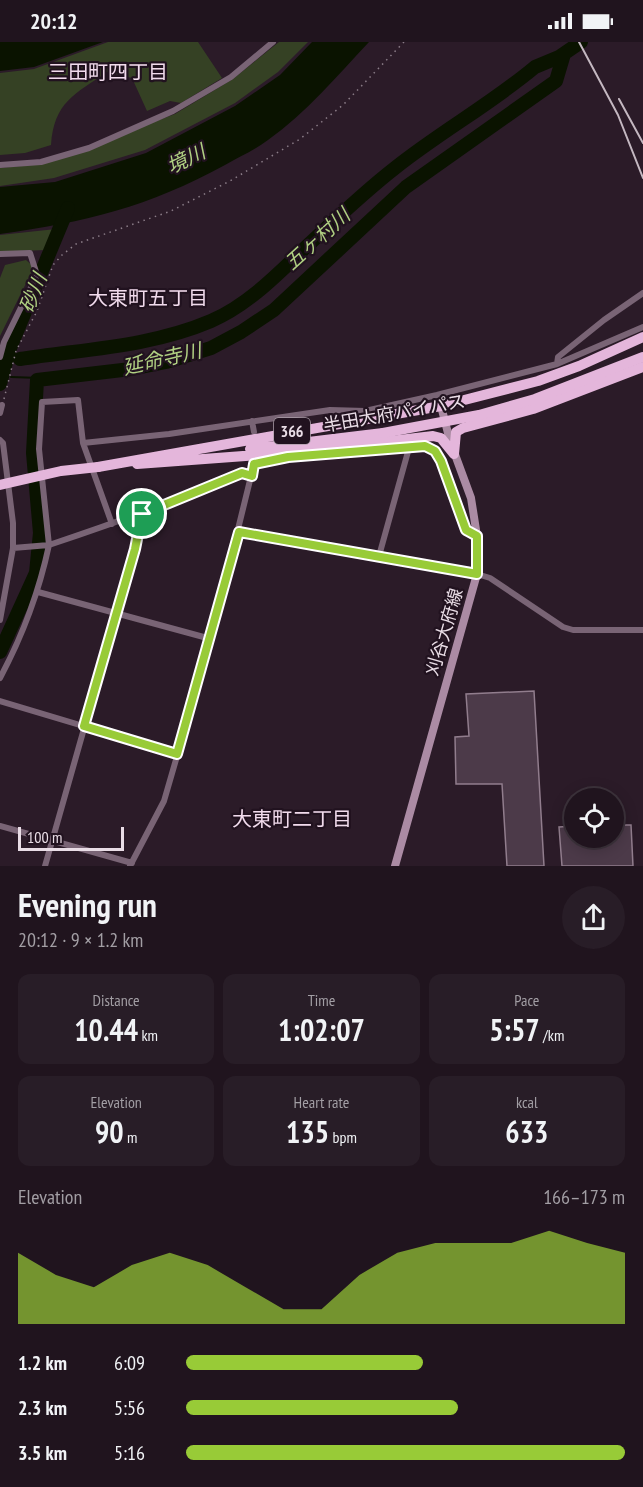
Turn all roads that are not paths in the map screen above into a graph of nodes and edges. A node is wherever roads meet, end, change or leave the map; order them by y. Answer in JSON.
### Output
{"nodes":[{"id":1,"x":273,"y":42,"type":"edge"},
{"id":2,"x":0,"y":165,"type":"edge"},
{"id":3,"x":0,"y":254,"type":"edge"},
{"id":4,"x":643,"y":293,"type":"edge"},
{"id":5,"x":643,"y":327,"type":"edge"},
{"id":6,"x":643,"y":337,"type":"edge"},
{"id":7,"x":0,"y":357,"type":"edge"},
{"id":8,"x":643,"y":357,"type":"edge"},
{"id":9,"x":557,"y":364,"type":"junction"},
{"id":10,"x":643,"y":366,"type":"edge"},
{"id":11,"x":2,"y":405,"type":"road end"},
{"id":12,"x":441,"y":406,"type":"junction"},
{"id":13,"x":0,"y":413,"type":"edge"},
{"id":14,"x":252,"y":421,"type":"junction"},
{"id":15,"x":254,"y":432,"type":"dead end"},
{"id":16,"x":0,"y":440,"type":"edge"},
{"id":17,"x":83,"y":443,"type":"junction"},
{"id":18,"x":409,"y":448,"type":"junction"},
{"id":19,"x":454,"y":454,"type":"junction"},
{"id":20,"x":98,"y":467,"type":"junction"},
{"id":21,"x":252,"y":476,"type":"junction"},
{"id":22,"x":0,"y":485,"type":"edge"},
{"id":23,"x":142,"y":514,"type":"junction"},
{"id":24,"x":112,"y":524,"type":"junction"},
{"id":25,"x":239,"y":532,"type":"junction"},
{"id":26,"x":477,"y":536,"type":"junction"},
{"id":27,"x":49,"y":545,"type":"junction"},
{"id":28,"x":13,"y":548,"type":"junction"},
{"id":29,"x":379,"y":556,"type":"junction"},
{"id":30,"x":477,"y":574,"type":"junction"},
{"id":31,"x":38,"y":592,"type":"junction"},
{"id":32,"x":116,"y":613,"type":"junction"},
{"id":33,"x":0,"y":620,"type":"edge"},
{"id":34,"x":643,"y":630,"type":"edge"},
{"id":35,"x":210,"y":639,"type":"junction"},
{"id":36,"x":0,"y":678,"type":"edge"},
{"id":37,"x":0,"y":701,"type":"edge"},
{"id":38,"x":84,"y":726,"type":"junction"},
{"id":39,"x":177,"y":754,"type":"junction"},
{"id":40,"x":0,"y":826,"type":"edge"},
{"id":41,"x":52,"y":841,"type":"junction"},
{"id":42,"x":131,"y":864,"type":"edge"},
{"id":43,"x":45,"y":866,"type":"edge"},
{"id":44,"x":395,"y":866,"type":"edge"}],
"edges":[{"from":1,"to":2,"type":"street"},
{"from":3,"to":7,"type":"street"},
{"from":4,"to":9,"type":"street"},
{"from":5,"to":9,"type":"street"},
{"from":6,"to":12,"type":"highway","number":"366"},
{"from":8,"to":20,"type":"highway","name":"半田大府パイパス","number":"366","bridge":true},
{"from":9,"to":14,"type":"street"},
{"from":10,"to":19,"type":"highway"},
{"from":11,"to":13,"type":"street"},
{"from":12,"to":19,"type":"main road","name":"刈谷大府線"},
{"from":12,"to":20,"type":"highway","number":"366"},
{"from":14,"to":15,"type":"street"},
{"from":14,"to":17,"type":"street"},
{"from":16,"to":28,"type":"street"},
{"from":17,"to":24,"type":"street"},
{"from":17,"to":27,"type":"street"},
{"from":18,"to":21,"type":"street"},
{"from":18,"to":26,"type":"street"},
{"from":18,"to":29,"type":"street"},
{"from":19,"to":20,"type":"highway","number":"366"},
{"from":19,"to":26,"type":"main road","name":"刈谷大府線"},
{"from":20,"to":22,"type":"highway","name":"半田大府パイパス","number":"366","bridge":true},
{"from":21,"to":23,"type":"street"},
{"from":21,"to":25,"type":"street"},
{"from":23,"to":24,"type":"street"},
{"from":23,"to":32,"type":"street"},
{"from":24,"to":27,"type":"street"},
{"from":25,"to":29,"type":"street"},
{"from":25,"to":35,"type":"street"},
{"from":26,"to":30,"type":"main road","name":"刈谷大府線"},
{"from":27,"to":28,"type":"street"},
{"from":27,"to":31,"type":"street"},
{"from":28,"to":33,"type":"street"},
{"from":29,"to":30,"type":"street"},
{"from":30,"to":34,"type":"street"},
{"from":30,"to":44,"type":"main road","name":"刈谷大府線"},
{"from":31,"to":32,"type":"street"},
{"from":31,"to":36,"type":"street"},
{"from":32,"to":35,"type":"street"},
{"from":32,"to":38,"type":"street"},
{"from":35,"to":39,"type":"street"},
{"from":37,"to":38,"type":"street"},
{"from":38,"to":39,"type":"street"},
{"from":38,"to":41,"type":"street"},
{"from":39,"to":42,"type":"street"},
{"from":40,"to":41,"type":"street"},
{"from":41,"to":42,"type":"street"},
{"from":41,"to":43,"type":"street"}]}
